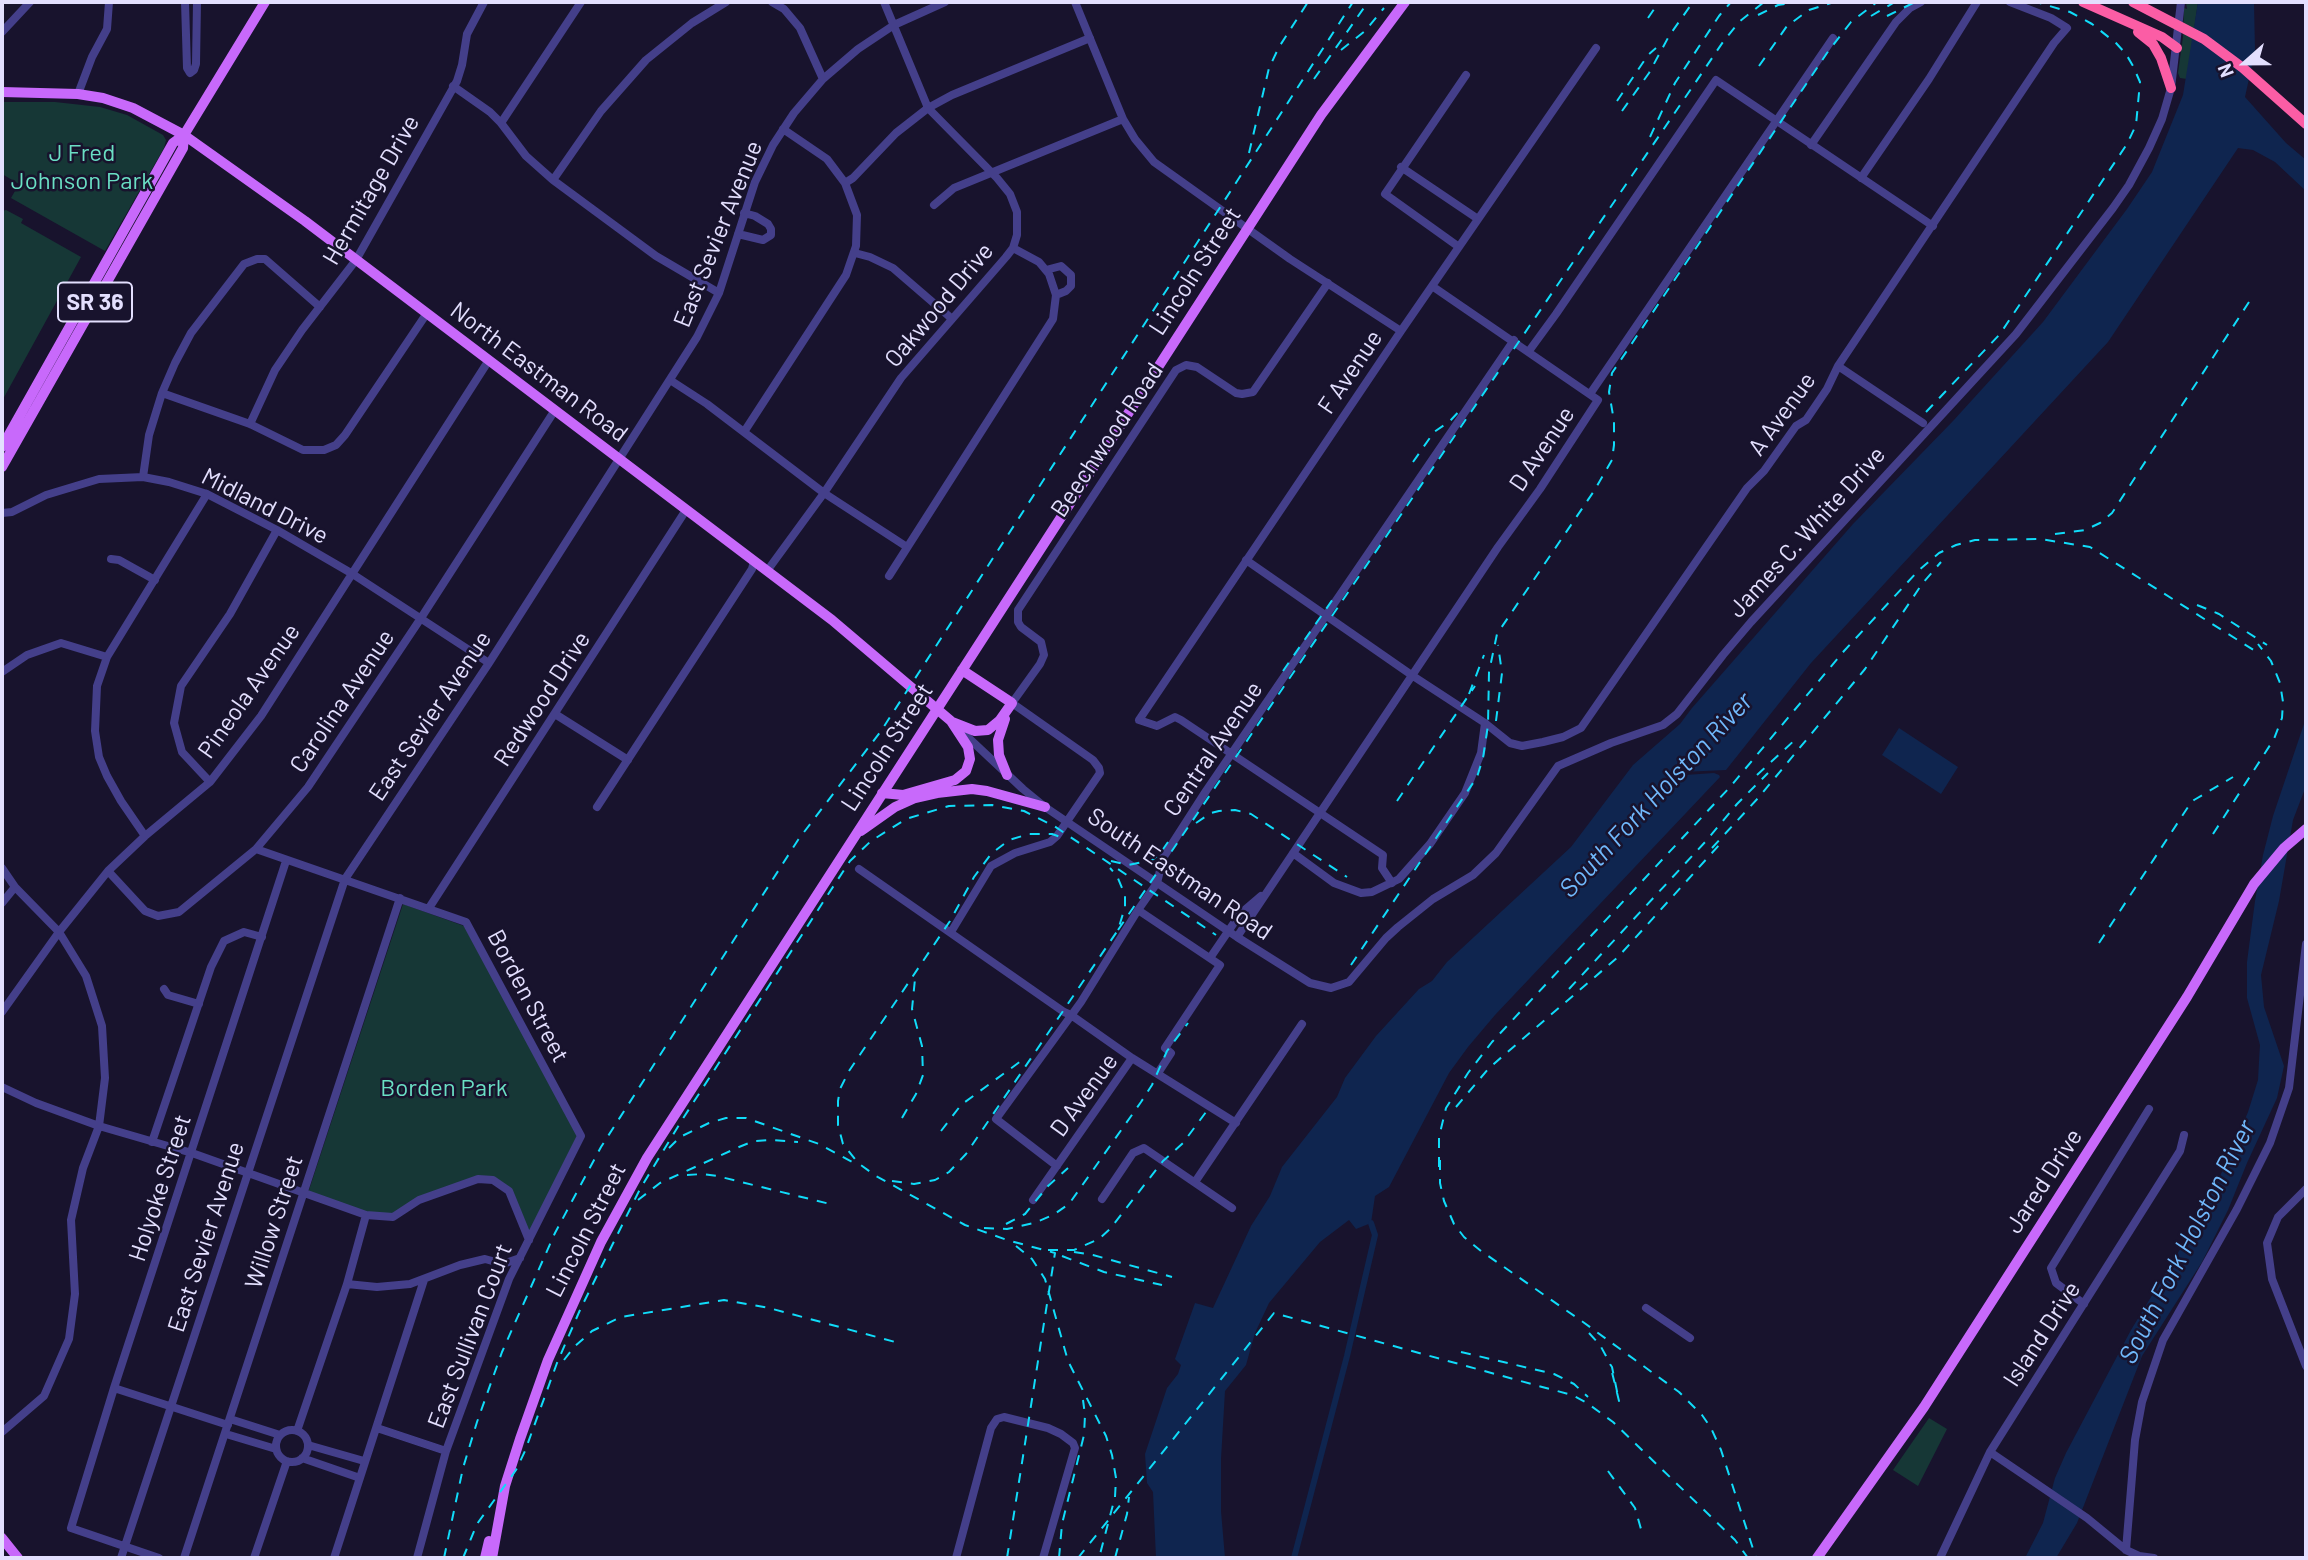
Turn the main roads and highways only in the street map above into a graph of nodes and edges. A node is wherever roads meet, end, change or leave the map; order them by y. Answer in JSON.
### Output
{"nodes":[{"id":1,"x":265,"y":2,"type":"edge"},
{"id":2,"x":1405,"y":2,"type":"edge"},
{"id":3,"x":2083,"y":2,"type":"edge"},
{"id":4,"x":2133,"y":2,"type":"edge"},
{"id":5,"x":2148,"y":2,"type":"edge"},
{"id":6,"x":2096,"y":6,"type":"edge"},
{"id":7,"x":2160,"y":11,"type":"junction"},
{"id":8,"x":2179,"y":26,"type":"road end"},
{"id":9,"x":2157,"y":41,"type":"junction"},
{"id":10,"x":2176,"y":50,"type":"road end"},
{"id":11,"x":2264,"y":82,"type":"junction"},
{"id":12,"x":2171,"y":88,"type":"road end"},
{"id":13,"x":2,"y":92,"type":"edge"},
{"id":14,"x":2306,"y":115,"type":"edge"},
{"id":15,"x":2306,"y":124,"type":"edge"},
{"id":16,"x":184,"y":135,"type":"junction"},
{"id":17,"x":2,"y":447,"type":"edge"},
{"id":18,"x":2,"y":467,"type":"edge"},
{"id":19,"x":962,"y":670,"type":"junction"},
{"id":20,"x":1009,"y":707,"type":"junction"},
{"id":21,"x":951,"y":721,"type":"junction"},
{"id":22,"x":1007,"y":775,"type":"road end"},
{"id":23,"x":891,"y":780,"type":"junction"},
{"id":24,"x":882,"y":793,"type":"junction"},
{"id":25,"x":910,"y":793,"type":"junction"},
{"id":26,"x":1045,"y":807,"type":"road end"},
{"id":27,"x":2306,"y":829,"type":"edge"},
{"id":28,"x":855,"y":836,"type":"junction"},
{"id":29,"x":497,"y":1525,"type":"junction"},
{"id":30,"x":2,"y":1538,"type":"edge"},
{"id":31,"x":18,"y":1558,"type":"edge"},
{"id":32,"x":485,"y":1558,"type":"edge"},
{"id":33,"x":492,"y":1558,"type":"edge"},
{"id":34,"x":1817,"y":1558,"type":"edge"}],
"edges":[{"from":1,"to":16,"type":"main road","number":"SR 36"},
{"from":2,"to":19,"type":"main road","name":"Lincoln Street"},
{"from":3,"to":6,"type":"highway"},
{"from":4,"to":7,"type":"highway"},
{"from":5,"to":7,"type":"highway"},
{"from":6,"to":9,"type":"highway"},
{"from":7,"to":11,"type":"highway"},
{"from":8,"to":9,"type":"highway"},
{"from":9,"to":10,"type":"highway"},
{"from":9,"to":12,"type":"highway"},
{"from":11,"to":14,"type":"highway"},
{"from":11,"to":15,"type":"highway"},
{"from":13,"to":16,"type":"main road","name":"North Eastman Road"},
{"from":16,"to":17,"type":"main road","number":"SR 36"},
{"from":16,"to":18,"type":"main road","number":"SR 36"},
{"from":16,"to":21,"type":"main road","name":"North Eastman Road"},
{"from":19,"to":20,"type":"main road"},
{"from":19,"to":23,"type":"main road","name":"Lincoln Street"},
{"from":20,"to":21,"type":"main road"},
{"from":20,"to":22,"type":"main road"},
{"from":21,"to":25,"type":"main road"},
{"from":23,"to":24,"type":"main road","name":"Lincoln Street"},
{"from":23,"to":25,"type":"main road"},
{"from":24,"to":25,"type":"main road"},
{"from":24,"to":28,"type":"main road","name":"Lincoln Street"},
{"from":26,"to":28,"type":"main road"},
{"from":27,"to":34,"type":"main road","name":"Jared Drive"},
{"from":28,"to":29,"type":"main road","name":"Lincoln Street"},
{"from":29,"to":32,"type":"main road"},
{"from":29,"to":33,"type":"main road","name":"Lincoln Street"},
{"from":30,"to":31,"type":"main road"}]}
